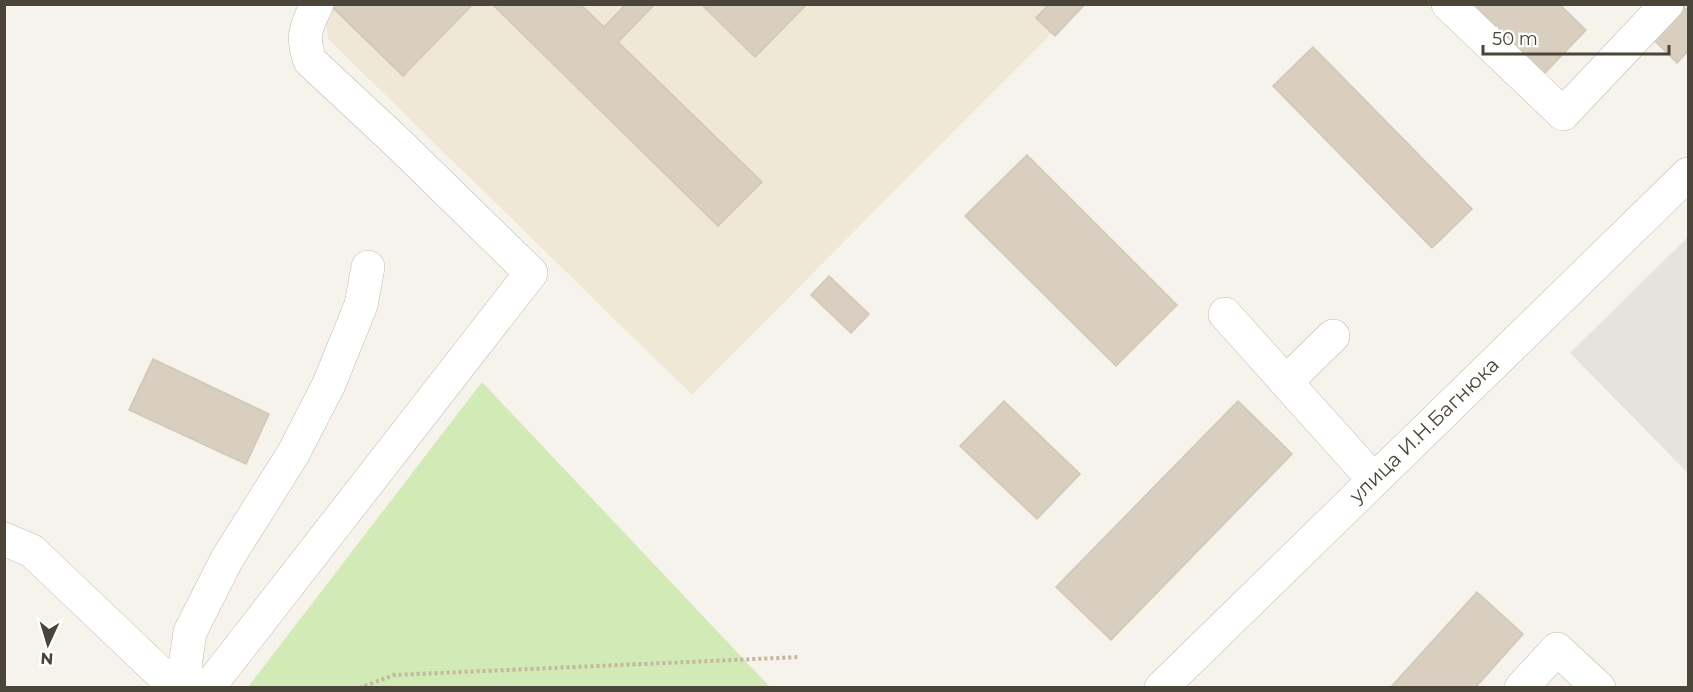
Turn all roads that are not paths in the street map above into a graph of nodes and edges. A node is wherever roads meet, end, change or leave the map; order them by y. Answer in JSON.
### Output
{"nodes":[{"id":1,"x":317,"y":4,"type":"edge"},
{"id":2,"x":1448,"y":4,"type":"edge"},
{"id":3,"x":1667,"y":4,"type":"edge"},
{"id":4,"x":1689,"y":174,"type":"edge"},
{"id":5,"x":368,"y":267,"type":"dead end"},
{"id":6,"x":1225,"y":314,"type":"dead end"},
{"id":7,"x":1333,"y":336,"type":"dead end"},
{"id":8,"x":1286,"y":382,"type":"junction"},
{"id":9,"x":1373,"y":479,"type":"junction"},
{"id":10,"x":4,"y":539,"type":"edge"},
{"id":11,"x":176,"y":687,"type":"edge"},
{"id":12,"x":190,"y":687,"type":"edge"},
{"id":13,"x":208,"y":687,"type":"edge"},
{"id":14,"x":1161,"y":687,"type":"edge"},
{"id":15,"x":1521,"y":687,"type":"edge"},
{"id":16,"x":1599,"y":687,"type":"edge"}],
"edges":[{"from":1,"to":13,"type":"street"},
{"from":2,"to":3,"type":"street"},
{"from":4,"to":9,"type":"street","name":"улица И.Н.Багнюка"},
{"from":5,"to":12,"type":"street"},
{"from":6,"to":8,"type":"street"},
{"from":7,"to":8,"type":"street"},
{"from":8,"to":9,"type":"street"},
{"from":9,"to":14,"type":"street","name":"улица И.Н.Багнюка"},
{"from":10,"to":11,"type":"street"},
{"from":15,"to":16,"type":"street"}]}
